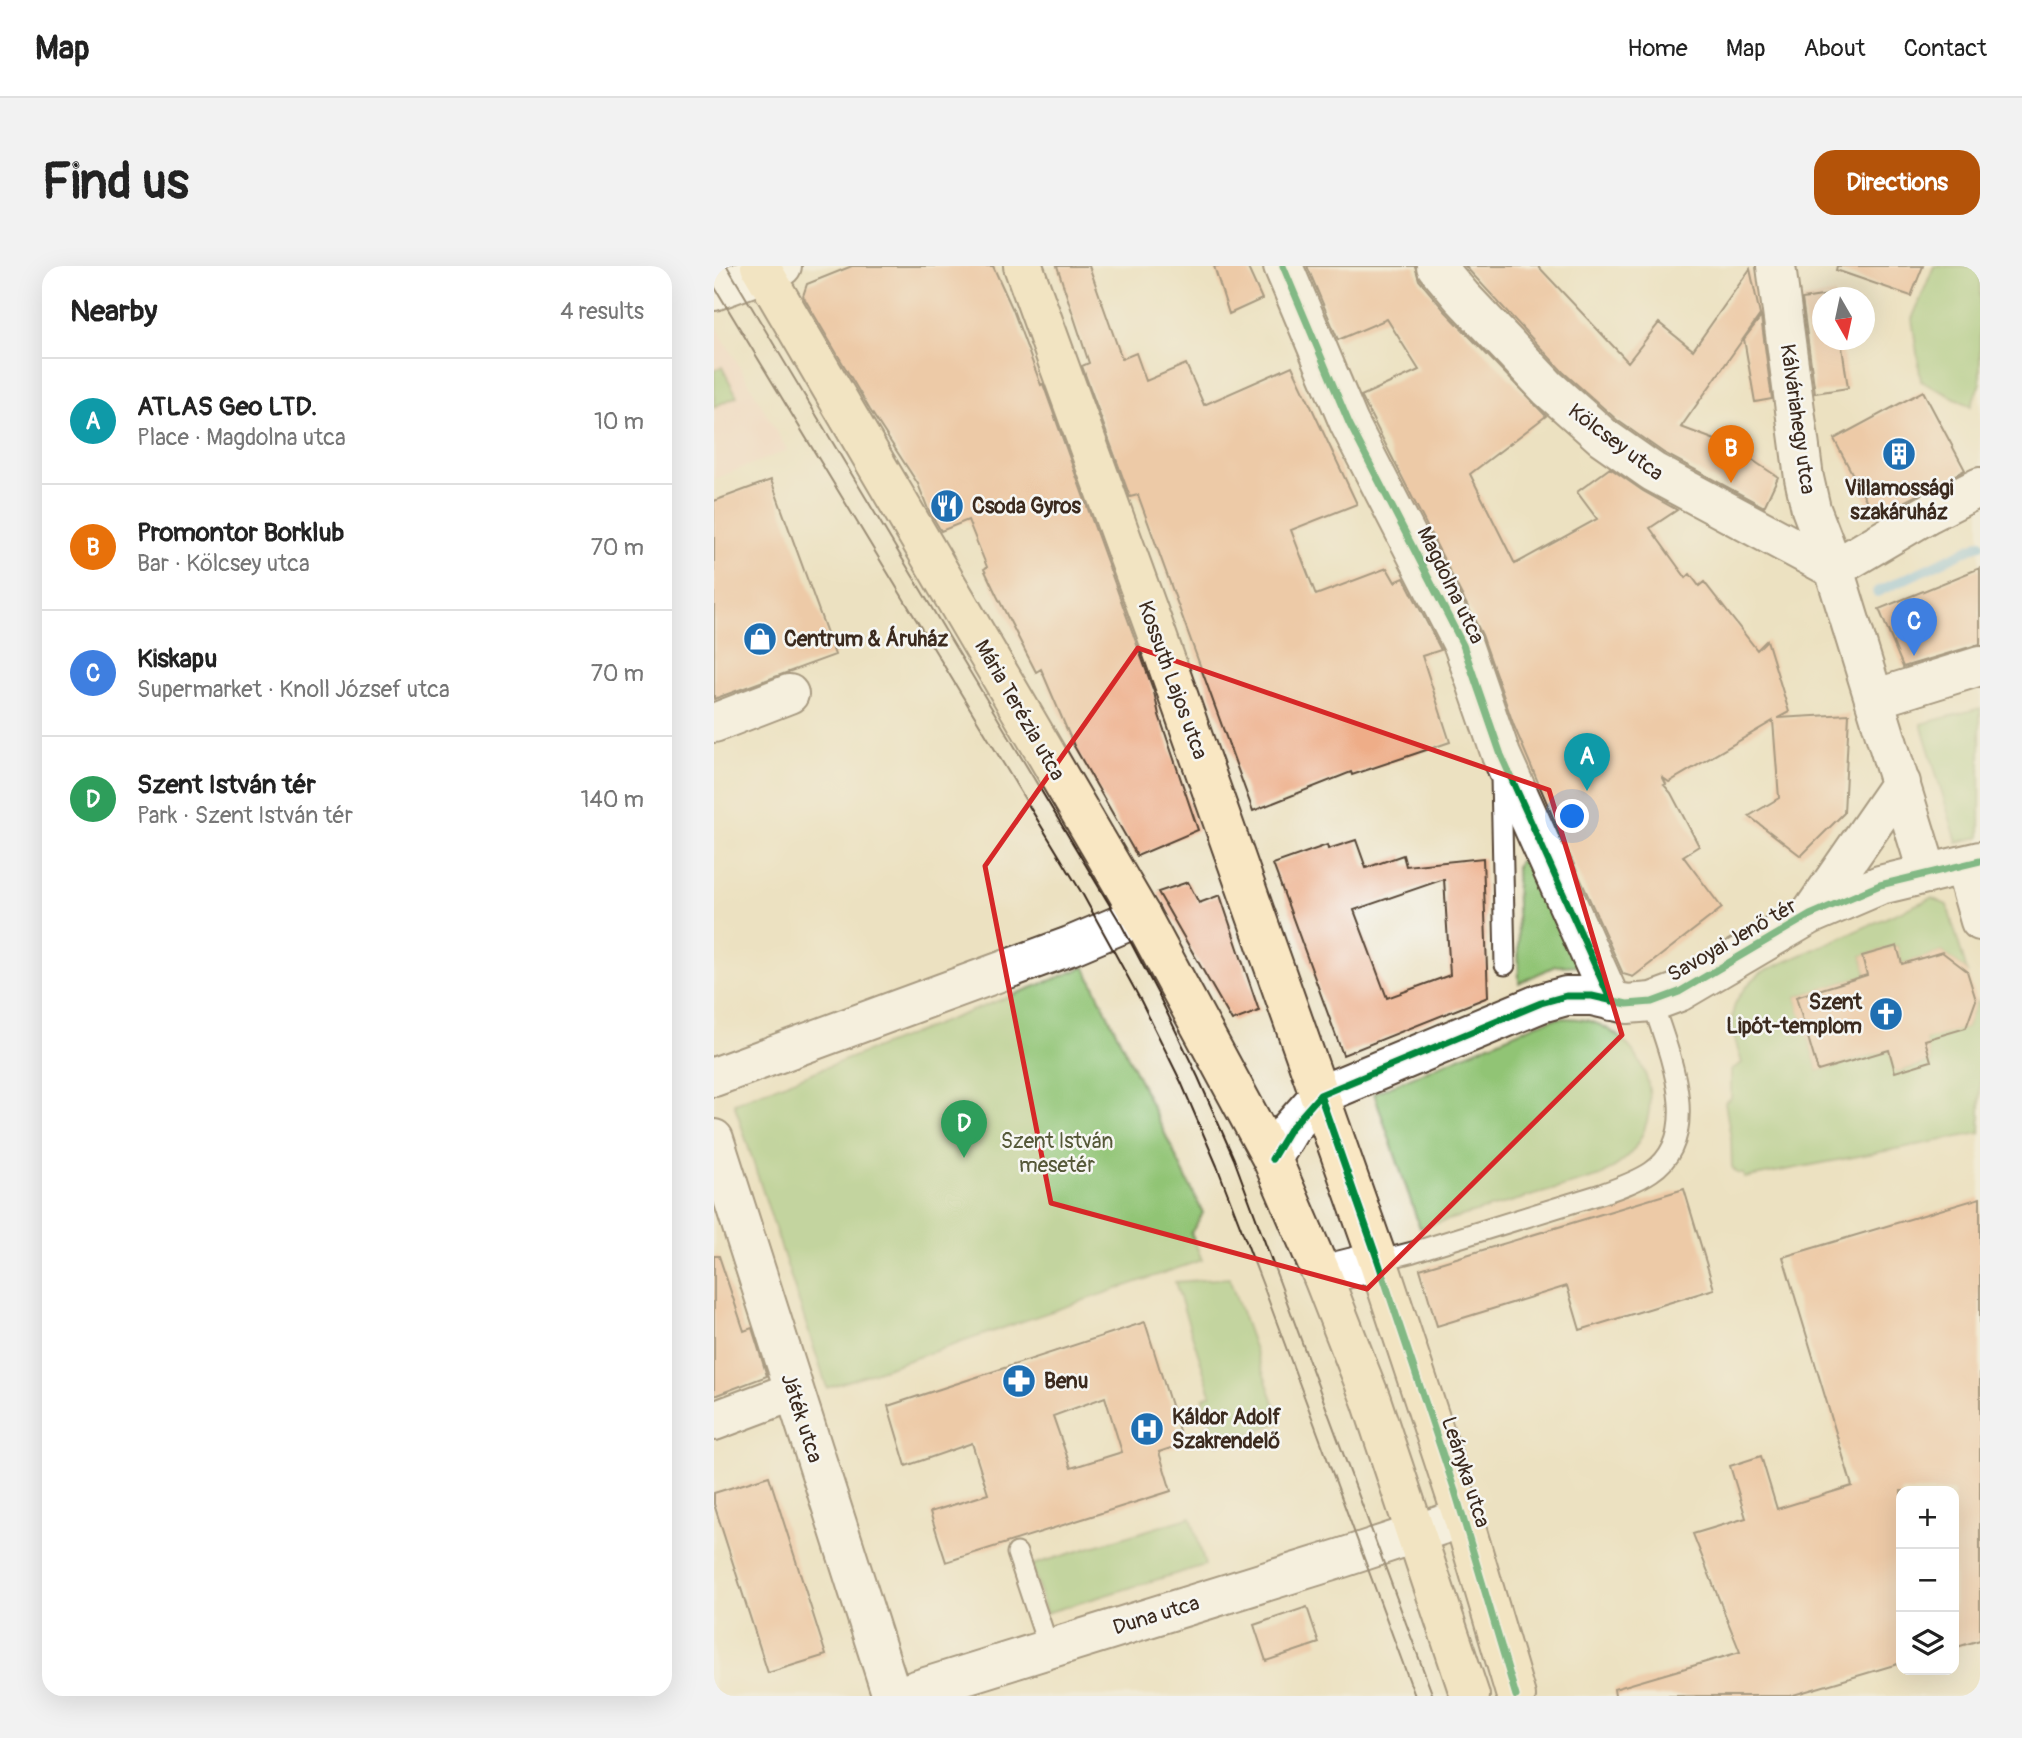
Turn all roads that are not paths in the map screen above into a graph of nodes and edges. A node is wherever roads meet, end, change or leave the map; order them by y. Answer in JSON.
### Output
{"nodes":[{"id":1,"x":1023,"y":266,"type":"edge"},
{"id":2,"x":1283,"y":266,"type":"edge"},
{"id":3,"x":1436,"y":266,"type":"edge"},
{"id":4,"x":1776,"y":266,"type":"edge"},
{"id":5,"x":769,"y":268,"type":"edge"},
{"id":6,"x":714,"y":291,"type":"edge"},
{"id":7,"x":1980,"y":487,"type":"edge"},
{"id":8,"x":1834,"y":569,"type":"junction"},
{"id":9,"x":1980,"y":666,"type":"edge"},
{"id":10,"x":789,"y":694,"type":"dead end"},
{"id":11,"x":1874,"y":699,"type":"junction"},
{"id":12,"x":714,"y":723,"type":"edge"},
{"id":13,"x":1501,"y":755,"type":"junction"},
{"id":14,"x":1900,"y":783,"type":"junction"},
{"id":15,"x":1957,"y":867,"type":"edge"},
{"id":16,"x":1811,"y":915,"type":"junction"},
{"id":17,"x":1141,"y":916,"type":"junction"},
{"id":18,"x":1980,"y":921,"type":"edge"},
{"id":19,"x":1505,"y":965,"type":"dead end"},
{"id":20,"x":1611,"y":1001,"type":"junction"},
{"id":21,"x":1651,"y":1002,"type":"junction"},
{"id":22,"x":714,"y":1077,"type":"edge"},
{"id":23,"x":1320,"y":1095,"type":"junction"},
{"id":24,"x":714,"y":1139,"type":"edge"},
{"id":25,"x":1272,"y":1159,"type":"junction"},
{"id":26,"x":1378,"y":1261,"type":"junction"},
{"id":27,"x":1322,"y":1275,"type":"junction"},
{"id":28,"x":793,"y":1391,"type":"junction"},
{"id":29,"x":714,"y":1421,"type":"edge"},
{"id":30,"x":1463,"y":1518,"type":"junction"},
{"id":31,"x":1415,"y":1533,"type":"junction"},
{"id":32,"x":1017,"y":1553,"type":"dead end"},
{"id":33,"x":1049,"y":1648,"type":"junction"},
{"id":34,"x":895,"y":1696,"type":"edge"},
{"id":35,"x":1470,"y":1696,"type":"edge"},
{"id":36,"x":1516,"y":1696,"type":"edge"}],
"edges":[{"from":1,"to":23,"type":"main road","name":"Kossuth Lajos utca"},
{"from":2,"to":13,"type":"street","name":"Magdolna utca"},
{"from":3,"to":8,"type":"street","name":"Kölcsey utca"},
{"from":4,"to":8,"type":"street","name":"Kálváriahegy utca"},
{"from":5,"to":6,"type":"street"},
{"from":5,"to":17,"type":"main road","name":"Mária Terézia utca"},
{"from":7,"to":8,"type":"street"},
{"from":8,"to":11,"type":"street"},
{"from":9,"to":11,"type":"street"},
{"from":10,"to":12,"type":"street"},
{"from":11,"to":14,"type":"street"},
{"from":13,"to":19,"type":"lane","name":"Magdolna utca"},
{"from":13,"to":20,"type":"street","name":"Magdolna utca"},
{"from":14,"to":15,"type":"street"},
{"from":14,"to":16,"type":"street","name":"Savoyai Jenő tér"},
{"from":15,"to":16,"type":"street","name":"Savoyai Jenő tér"},
{"from":15,"to":18,"type":"street"},
{"from":16,"to":21,"type":"street","name":"Savoyai Jenő tér"},
{"from":17,"to":22,"type":"street"},
{"from":17,"to":25,"type":"main road","name":"Mária Terézia utca"},
{"from":20,"to":21,"type":"street","name":"Savoyai Jenő tér"},
{"from":20,"to":23,"type":"street","name":"Savoyai Jenő tér"},
{"from":21,"to":26,"type":"lane","name":"Savoyai Jenő tér"},
{"from":23,"to":25,"type":"street","name":"Savoyai Jenő tér"},
{"from":23,"to":26,"type":"main road"},
{"from":24,"to":28,"type":"street","name":"Játék utca"},
{"from":25,"to":27,"type":"main road","name":"Mária Terézia utca"},
{"from":26,"to":27,"type":"street","name":"Savoyai Jenő tér"},
{"from":26,"to":30,"type":"main road","name":"Leányka utca"},
{"from":27,"to":31,"type":"main road"},
{"from":28,"to":29,"type":"street"},
{"from":28,"to":34,"type":"street","name":"Játék utca"},
{"from":30,"to":31,"type":"street","name":"Leányka utca"},
{"from":30,"to":36,"type":"main road","name":"Leányka utca"},
{"from":31,"to":33,"type":"street","name":"Duna utca"},
{"from":31,"to":35,"type":"main road"},
{"from":32,"to":33,"type":"lane"},
{"from":33,"to":34,"type":"street","name":"Duna utca"}]}
